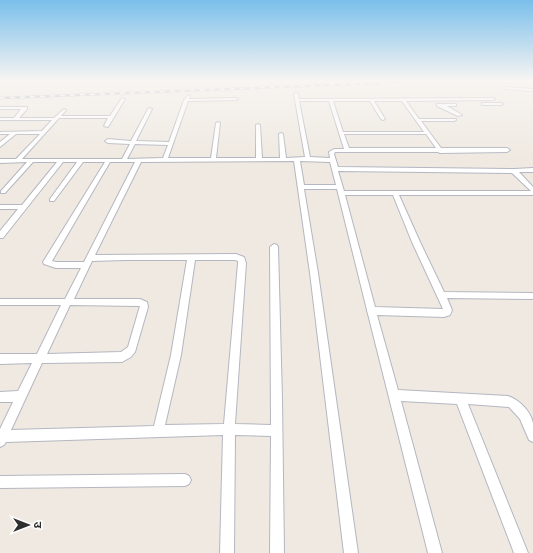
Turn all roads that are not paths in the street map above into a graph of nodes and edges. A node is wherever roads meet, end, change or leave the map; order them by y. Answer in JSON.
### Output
{"nodes":[{"id":1,"x":119,"y":106,"type":"edge"},
{"id":2,"x":184,"y":106,"type":"edge"},
{"id":3,"x":299,"y":106,"type":"edge"},
{"id":4,"x":332,"y":106,"type":"edge"},
{"id":5,"x":375,"y":106,"type":"edge"},
{"id":6,"x":408,"y":106,"type":"edge"},
{"id":7,"x":441,"y":106,"type":"edge"},
{"id":8,"x":0,"y":108,"type":"edge"},
{"id":9,"x":150,"y":109,"type":"dead end"},
{"id":10,"x":64,"y":110,"type":"dead end"},
{"id":11,"x":460,"y":115,"type":"dead end"},
{"id":12,"x":112,"y":117,"type":"junction"},
{"id":13,"x":57,"y":118,"type":"junction"},
{"id":14,"x":15,"y":119,"type":"junction"},
{"id":15,"x":383,"y":119,"type":"dead end"},
{"id":16,"x":0,"y":120,"type":"edge"},
{"id":17,"x":418,"y":120,"type":"junction"},
{"id":18,"x":454,"y":120,"type":"dead end"},
{"id":19,"x":218,"y":123,"type":"dead end"},
{"id":20,"x":258,"y":125,"type":"dead end"},
{"id":21,"x":106,"y":126,"type":"dead end"},
{"id":22,"x":43,"y":132,"type":"junction"},
{"id":23,"x":0,"y":133,"type":"edge"},
{"id":24,"x":14,"y":133,"type":"junction"},
{"id":25,"x":342,"y":133,"type":"junction"},
{"id":26,"x":427,"y":133,"type":"junction"},
{"id":27,"x":281,"y":134,"type":"dead end"},
{"id":28,"x":108,"y":141,"type":"dead end"},
{"id":29,"x":134,"y":142,"type":"junction"},
{"id":30,"x":170,"y":144,"type":"junction"},
{"id":31,"x":0,"y":145,"type":"edge"},
{"id":32,"x":347,"y":150,"type":"junction"},
{"id":33,"x":507,"y":150,"type":"dead end"},
{"id":34,"x":440,"y":151,"type":"junction"},
{"id":35,"x":108,"y":160,"type":"junction"},
{"id":36,"x":124,"y":160,"type":"junction"},
{"id":37,"x":139,"y":160,"type":"junction"},
{"id":38,"x":165,"y":160,"type":"junction"},
{"id":39,"x":213,"y":160,"type":"junction"},
{"id":40,"x":259,"y":160,"type":"junction"},
{"id":41,"x":283,"y":160,"type":"junction"},
{"id":42,"x":297,"y":160,"type":"junction"},
{"id":43,"x":308,"y":160,"type":"junction"},
{"id":44,"x":333,"y":160,"type":"junction"},
{"id":45,"x":0,"y":161,"type":"edge"},
{"id":46,"x":17,"y":161,"type":"junction"},
{"id":47,"x":31,"y":161,"type":"junction"},
{"id":48,"x":62,"y":161,"type":"junction"},
{"id":49,"x":81,"y":161,"type":"junction"},
{"id":50,"x":336,"y":170,"type":"junction"},
{"id":51,"x":533,"y":170,"type":"edge"},
{"id":52,"x":514,"y":171,"type":"junction"},
{"id":53,"x":302,"y":187,"type":"junction"},
{"id":54,"x":341,"y":190,"type":"junction"},
{"id":55,"x":533,"y":190,"type":"edge"},
{"id":56,"x":3,"y":192,"type":"dead end"},
{"id":57,"x":396,"y":192,"type":"junction"},
{"id":58,"x":533,"y":193,"type":"edge"},
{"id":59,"x":52,"y":200,"type":"dead end"},
{"id":60,"x":0,"y":207,"type":"edge"},
{"id":61,"x":23,"y":208,"type":"junction"},
{"id":62,"x":0,"y":236,"type":"edge"},
{"id":63,"x":274,"y":247,"type":"dead end"},
{"id":64,"x":191,"y":258,"type":"junction"},
{"id":65,"x":89,"y":262,"type":"junction"},
{"id":66,"x":442,"y":295,"type":"junction"},
{"id":67,"x":533,"y":296,"type":"edge"},
{"id":68,"x":69,"y":301,"type":"junction"},
{"id":69,"x":0,"y":302,"type":"edge"},
{"id":70,"x":371,"y":311,"type":"junction"},
{"id":71,"x":40,"y":358,"type":"junction"},
{"id":72,"x":0,"y":359,"type":"edge"},
{"id":73,"x":393,"y":395,"type":"junction"},
{"id":74,"x":21,"y":396,"type":"junction"},
{"id":75,"x":0,"y":397,"type":"edge"},
{"id":76,"x":461,"y":398,"type":"junction"},
{"id":77,"x":229,"y":429,"type":"junction"},
{"id":78,"x":277,"y":431,"type":"junction"},
{"id":79,"x":158,"y":432,"type":"junction"},
{"id":80,"x":533,"y":436,"type":"edge"},
{"id":81,"x":1,"y":438,"type":"edge"},
{"id":82,"x":185,"y":480,"type":"dead end"},
{"id":83,"x":0,"y":482,"type":"edge"},
{"id":84,"x":227,"y":553,"type":"edge"},
{"id":85,"x":277,"y":553,"type":"edge"},
{"id":86,"x":351,"y":553,"type":"edge"},
{"id":87,"x":435,"y":553,"type":"edge"},
{"id":88,"x":521,"y":553,"type":"edge"}],
"edges":[{"from":1,"to":12,"type":"street"},
{"from":2,"to":30,"type":"street"},
{"from":3,"to":43,"type":"street"},
{"from":4,"to":25,"type":"street"},
{"from":5,"to":15,"type":"street"},
{"from":6,"to":17,"type":"street"},
{"from":7,"to":11,"type":"street"},
{"from":8,"to":14,"type":"street"},
{"from":9,"to":29,"type":"street"},
{"from":10,"to":13,"type":"street"},
{"from":12,"to":13,"type":"street"},
{"from":12,"to":21,"type":"street"},
{"from":13,"to":14,"type":"street"},
{"from":13,"to":22,"type":"street"},
{"from":14,"to":16,"type":"street"},
{"from":17,"to":18,"type":"street"},
{"from":17,"to":26,"type":"street"},
{"from":19,"to":39,"type":"street"},
{"from":20,"to":40,"type":"street"},
{"from":22,"to":24,"type":"street"},
{"from":22,"to":46,"type":"street"},
{"from":23,"to":24,"type":"street"},
{"from":24,"to":31,"type":"street"},
{"from":25,"to":26,"type":"street"},
{"from":25,"to":32,"type":"street"},
{"from":26,"to":34,"type":"street"},
{"from":27,"to":41,"type":"street"},
{"from":28,"to":29,"type":"street"},
{"from":29,"to":30,"type":"street"},
{"from":29,"to":36,"type":"street"},
{"from":30,"to":38,"type":"street"},
{"from":32,"to":34,"type":"street"},
{"from":32,"to":44,"type":"street"},
{"from":33,"to":34,"type":"street"},
{"from":35,"to":36,"type":"street"},
{"from":35,"to":49,"type":"street"},
{"from":35,"to":65,"type":"street"},
{"from":36,"to":37,"type":"street"},
{"from":37,"to":38,"type":"street"},
{"from":37,"to":65,"type":"street"},
{"from":38,"to":39,"type":"street"},
{"from":39,"to":40,"type":"street"},
{"from":40,"to":41,"type":"street"},
{"from":41,"to":42,"type":"street"},
{"from":42,"to":43,"type":"street"},
{"from":42,"to":53,"type":"street"},
{"from":43,"to":44,"type":"street"},
{"from":44,"to":50,"type":"street"},
{"from":45,"to":46,"type":"street"},
{"from":46,"to":47,"type":"street"},
{"from":47,"to":48,"type":"street"},
{"from":47,"to":56,"type":"street"},
{"from":48,"to":49,"type":"street"},
{"from":48,"to":61,"type":"street"},
{"from":49,"to":59,"type":"street"},
{"from":50,"to":52,"type":"street"},
{"from":50,"to":54,"type":"street"},
{"from":51,"to":52,"type":"street"},
{"from":52,"to":55,"type":"street"},
{"from":53,"to":54,"type":"street"},
{"from":53,"to":86,"type":"street"},
{"from":54,"to":57,"type":"street"},
{"from":54,"to":70,"type":"street"},
{"from":57,"to":58,"type":"street"},
{"from":57,"to":66,"type":"street"},
{"from":60,"to":61,"type":"street"},
{"from":61,"to":62,"type":"street"},
{"from":63,"to":78,"type":"street"},
{"from":64,"to":65,"type":"street"},
{"from":64,"to":77,"type":"street"},
{"from":64,"to":79,"type":"street"},
{"from":65,"to":68,"type":"street"},
{"from":66,"to":67,"type":"street"},
{"from":66,"to":70,"type":"street"},
{"from":68,"to":69,"type":"street"},
{"from":68,"to":71,"type":"street"},
{"from":68,"to":71,"type":"street"},
{"from":70,"to":73,"type":"street"},
{"from":71,"to":72,"type":"street"},
{"from":71,"to":74,"type":"street"},
{"from":73,"to":76,"type":"street"},
{"from":73,"to":87,"type":"street"},
{"from":74,"to":75,"type":"street"},
{"from":74,"to":81,"type":"street"},
{"from":76,"to":80,"type":"street"},
{"from":76,"to":88,"type":"street"},
{"from":77,"to":78,"type":"street"},
{"from":77,"to":79,"type":"street"},
{"from":77,"to":84,"type":"street"},
{"from":78,"to":85,"type":"street"},
{"from":79,"to":81,"type":"street"},
{"from":82,"to":83,"type":"street"}]}
